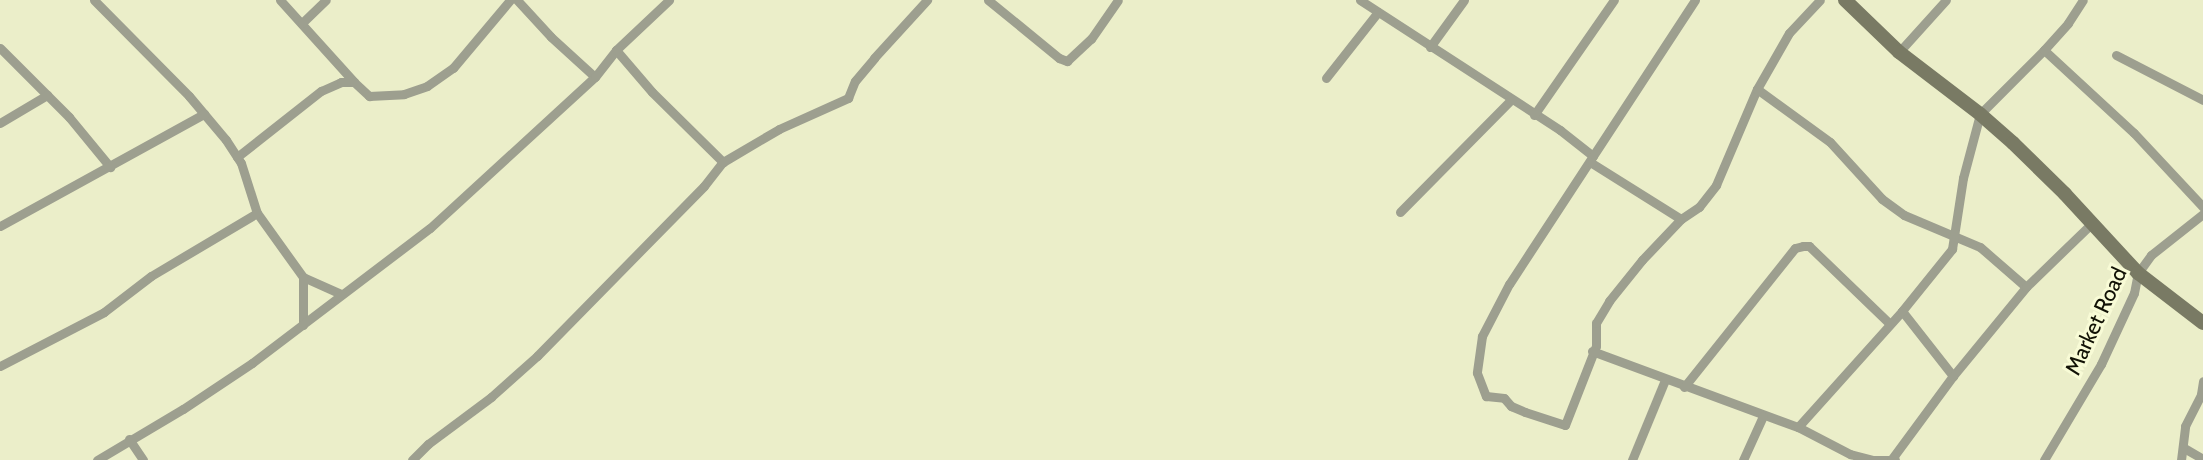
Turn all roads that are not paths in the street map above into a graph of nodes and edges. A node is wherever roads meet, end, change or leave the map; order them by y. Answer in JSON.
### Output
{"nodes":[{"id":1,"x":94,"y":0,"type":"edge"},
{"id":2,"x":279,"y":0,"type":"edge"},
{"id":3,"x":326,"y":0,"type":"edge"},
{"id":4,"x":510,"y":0,"type":"edge"},
{"id":5,"x":517,"y":0,"type":"edge"},
{"id":6,"x":669,"y":0,"type":"edge"},
{"id":7,"x":927,"y":0,"type":"edge"},
{"id":8,"x":988,"y":0,"type":"edge"},
{"id":9,"x":1118,"y":0,"type":"edge"},
{"id":10,"x":1360,"y":0,"type":"edge"},
{"id":11,"x":1464,"y":0,"type":"edge"},
{"id":12,"x":1614,"y":0,"type":"edge"},
{"id":13,"x":1695,"y":0,"type":"edge"},
{"id":14,"x":1820,"y":0,"type":"edge"},
{"id":15,"x":1845,"y":0,"type":"edge"},
{"id":16,"x":1946,"y":0,"type":"edge"},
{"id":17,"x":2083,"y":0,"type":"edge"},
{"id":18,"x":1378,"y":12,"type":"junction"},
{"id":19,"x":302,"y":23,"type":"junction"},
{"id":20,"x":1430,"y":47,"type":"junction"},
{"id":21,"x":0,"y":48,"type":"edge"},
{"id":22,"x":616,"y":50,"type":"junction"},
{"id":23,"x":2044,"y":50,"type":"junction"},
{"id":24,"x":1899,"y":52,"type":"junction"},
{"id":25,"x":2116,"y":56,"type":"dead end"},
{"id":26,"x":595,"y":77,"type":"junction"},
{"id":27,"x":1326,"y":78,"type":"dead end"},
{"id":28,"x":354,"y":82,"type":"junction"},
{"id":29,"x":1757,"y":88,"type":"junction"},
{"id":30,"x":47,"y":95,"type":"junction"},
{"id":31,"x":1510,"y":100,"type":"junction"},
{"id":32,"x":2203,"y":100,"type":"edge"},
{"id":33,"x":204,"y":114,"type":"junction"},
{"id":34,"x":1980,"y":114,"type":"junction"},
{"id":35,"x":1534,"y":115,"type":"junction"},
{"id":36,"x":0,"y":123,"type":"edge"},
{"id":37,"x":237,"y":157,"type":"junction"},
{"id":38,"x":1591,"y":159,"type":"junction"},
{"id":39,"x":723,"y":162,"type":"junction"},
{"id":40,"x":110,"y":167,"type":"junction"},
{"id":41,"x":2203,"y":207,"type":"edge"},
{"id":42,"x":1400,"y":212,"type":"dead end"},
{"id":43,"x":257,"y":213,"type":"junction"},
{"id":44,"x":2203,"y":214,"type":"edge"},
{"id":45,"x":1682,"y":219,"type":"junction"},
{"id":46,"x":2091,"y":224,"type":"junction"},
{"id":47,"x":0,"y":226,"type":"edge"},
{"id":48,"x":1956,"y":236,"type":"junction"},
{"id":49,"x":2138,"y":273,"type":"junction"},
{"id":50,"x":303,"y":277,"type":"junction"},
{"id":51,"x":2026,"y":287,"type":"junction"},
{"id":52,"x":341,"y":294,"type":"junction"},
{"id":53,"x":1902,"y":311,"type":"junction"},
{"id":54,"x":2203,"y":322,"type":"edge"},
{"id":55,"x":1890,"y":324,"type":"junction"},
{"id":56,"x":303,"y":325,"type":"junction"},
{"id":57,"x":1592,"y":351,"type":"junction"},
{"id":58,"x":0,"y":366,"type":"edge"},
{"id":59,"x":1953,"y":376,"type":"junction"},
{"id":60,"x":1665,"y":380,"type":"junction"},
{"id":61,"x":2203,"y":381,"type":"edge"},
{"id":62,"x":1684,"y":387,"type":"junction"},
{"id":63,"x":1763,"y":416,"type":"junction"},
{"id":64,"x":1798,"y":427,"type":"junction"},
{"id":65,"x":129,"y":439,"type":"junction"},
{"id":66,"x":2184,"y":448,"type":"junction"},
{"id":67,"x":2203,"y":459,"type":"edge"},
{"id":68,"x":97,"y":460,"type":"edge"},
{"id":69,"x":143,"y":460,"type":"edge"},
{"id":70,"x":412,"y":460,"type":"edge"},
{"id":71,"x":1632,"y":460,"type":"edge"},
{"id":72,"x":1743,"y":460,"type":"edge"},
{"id":73,"x":1893,"y":460,"type":"edge"},
{"id":74,"x":2044,"y":460,"type":"edge"},
{"id":75,"x":2181,"y":460,"type":"edge"}],
"edges":[{"from":1,"to":33,"type":"street"},
{"from":2,"to":19,"type":"street"},
{"from":3,"to":19,"type":"street"},
{"from":4,"to":28,"type":"street"},
{"from":5,"to":26,"type":"street"},
{"from":6,"to":22,"type":"street"},
{"from":7,"to":39,"type":"street"},
{"from":8,"to":9,"type":"street"},
{"from":10,"to":18,"type":"street"},
{"from":11,"to":20,"type":"street"},
{"from":12,"to":35,"type":"street"},
{"from":13,"to":38,"type":"street"},
{"from":14,"to":29,"type":"street"},
{"from":15,"to":24,"type":"street"},
{"from":16,"to":24,"type":"street"},
{"from":17,"to":23,"type":"street"},
{"from":18,"to":20,"type":"street"},
{"from":18,"to":27,"type":"street"},
{"from":19,"to":28,"type":"street"},
{"from":20,"to":31,"type":"street"},
{"from":21,"to":30,"type":"street"},
{"from":22,"to":26,"type":"street"},
{"from":22,"to":39,"type":"street"},
{"from":23,"to":34,"type":"street"},
{"from":23,"to":41,"type":"street"},
{"from":24,"to":34,"type":"street"},
{"from":25,"to":32,"type":"street"},
{"from":26,"to":52,"type":"street"},
{"from":28,"to":37,"type":"street"},
{"from":29,"to":45,"type":"street"},
{"from":29,"to":48,"type":"street"},
{"from":30,"to":36,"type":"street"},
{"from":30,"to":40,"type":"street"},
{"from":31,"to":35,"type":"street"},
{"from":31,"to":42,"type":"street"},
{"from":33,"to":37,"type":"street"},
{"from":33,"to":40,"type":"street"},
{"from":34,"to":46,"type":"street"},
{"from":34,"to":48,"type":"street"},
{"from":35,"to":38,"type":"street"},
{"from":37,"to":43,"type":"street"},
{"from":38,"to":45,"type":"street"},
{"from":38,"to":57,"type":"street"},
{"from":39,"to":70,"type":"street"},
{"from":40,"to":47,"type":"street"},
{"from":43,"to":50,"type":"street"},
{"from":43,"to":58,"type":"street"},
{"from":44,"to":49,"type":"street","name":"Market Road"},
{"from":45,"to":57,"type":"street"},
{"from":46,"to":49,"type":"street"},
{"from":46,"to":51,"type":"street"},
{"from":48,"to":51,"type":"street"},
{"from":48,"to":53,"type":"street"},
{"from":49,"to":54,"type":"street"},
{"from":49,"to":74,"type":"street","name":"Market Road"},
{"from":50,"to":52,"type":"street"},
{"from":50,"to":56,"type":"street"},
{"from":51,"to":59,"type":"street"},
{"from":52,"to":56,"type":"street"},
{"from":53,"to":55,"type":"street"},
{"from":53,"to":59,"type":"street"},
{"from":55,"to":62,"type":"street"},
{"from":55,"to":64,"type":"street"},
{"from":56,"to":65,"type":"street"},
{"from":57,"to":60,"type":"street"},
{"from":59,"to":73,"type":"street"},
{"from":60,"to":62,"type":"street"},
{"from":60,"to":71,"type":"street"},
{"from":61,"to":66,"type":"street"},
{"from":62,"to":63,"type":"street"},
{"from":63,"to":64,"type":"street"},
{"from":63,"to":72,"type":"street"},
{"from":64,"to":73,"type":"street"},
{"from":65,"to":68,"type":"street"},
{"from":65,"to":69,"type":"street"},
{"from":66,"to":67,"type":"street"},
{"from":66,"to":75,"type":"street"}]}
